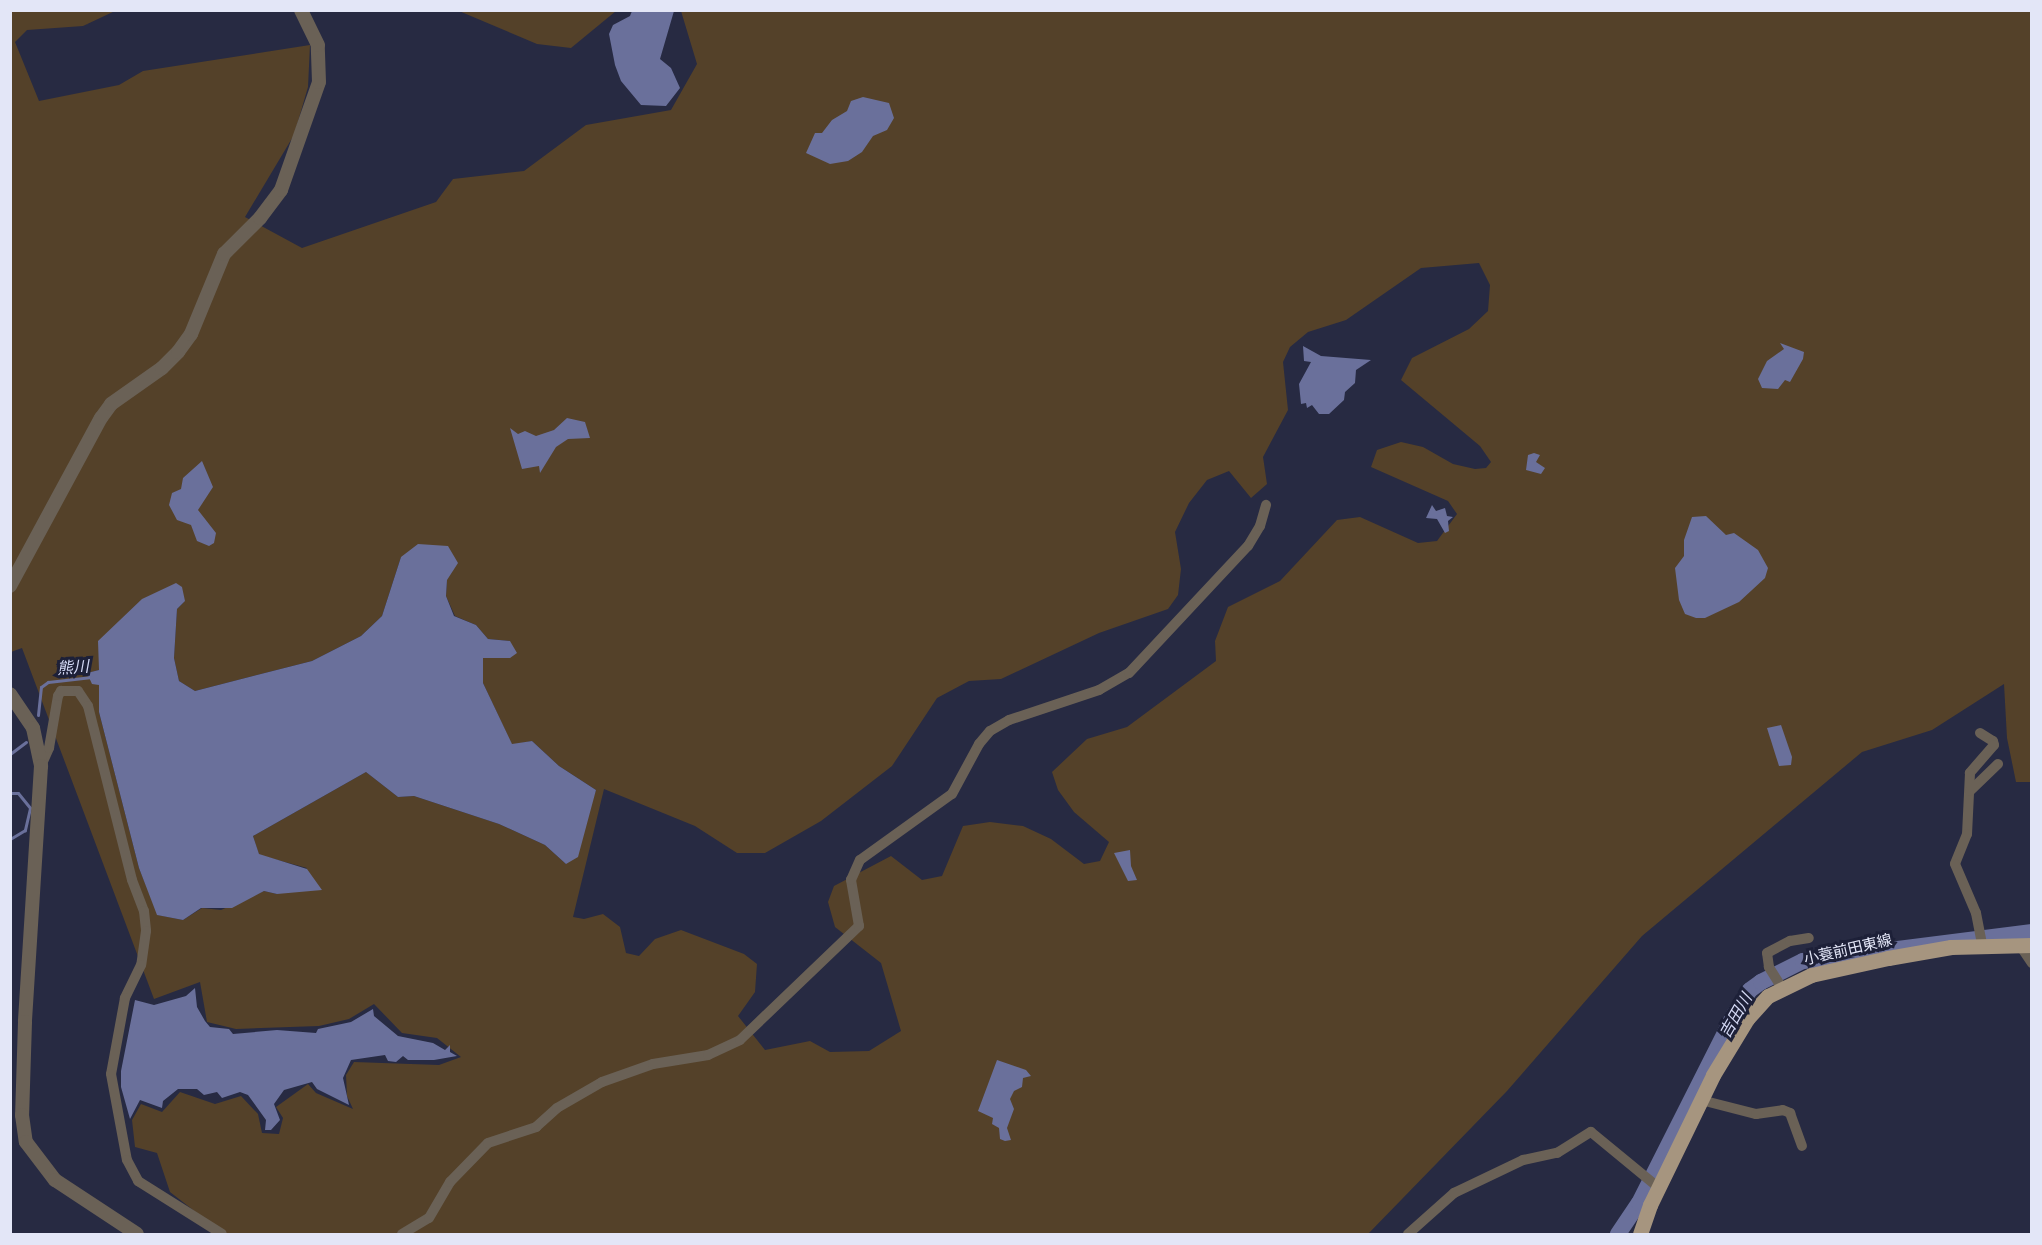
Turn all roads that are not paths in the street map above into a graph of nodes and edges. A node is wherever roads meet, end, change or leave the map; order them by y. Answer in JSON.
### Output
{"nodes":[{"id":1,"x":301,"y":10,"type":"edge"},
{"id":2,"x":1266,"y":505,"type":"dead end"},
{"id":3,"x":10,"y":586,"type":"edge"},
{"id":4,"x":10,"y":694,"type":"edge"},
{"id":5,"x":1980,"y":733,"type":"dead end"},
{"id":6,"x":1998,"y":764,"type":"dead end"},
{"id":7,"x":41,"y":766,"type":"junction"},
{"id":8,"x":1970,"y":791,"type":"junction"},
{"id":9,"x":1809,"y":938,"type":"dead end"},
{"id":10,"x":1982,"y":939,"type":"junction"},
{"id":11,"x":2025,"y":944,"type":"edge"},
{"id":12,"x":2031,"y":963,"type":"edge"},
{"id":13,"x":1779,"y":985,"type":"junction"},
{"id":14,"x":1701,"y":1100,"type":"junction"},
{"id":15,"x":1802,"y":1146,"type":"dead end"},
{"id":16,"x":1658,"y":1186,"type":"junction"},
{"id":17,"x":137,"y":1234,"type":"edge"},
{"id":18,"x":222,"y":1234,"type":"edge"},
{"id":19,"x":402,"y":1234,"type":"edge"},
{"id":20,"x":1408,"y":1234,"type":"edge"},
{"id":21,"x":1640,"y":1234,"type":"edge"}],
"edges":[{"from":1,"to":3,"type":"street"},
{"from":2,"to":19,"type":"street"},
{"from":4,"to":7,"type":"street"},
{"from":5,"to":8,"type":"street"},
{"from":6,"to":8,"type":"street"},
{"from":7,"to":17,"type":"street"},
{"from":7,"to":18,"type":"street"},
{"from":8,"to":10,"type":"street"},
{"from":9,"to":13,"type":"street"},
{"from":10,"to":11,"type":"main road","name":"小蓑前田東線"},
{"from":10,"to":13,"type":"main road","name":"小蓑前田東線"},
{"from":11,"to":12,"type":"street"},
{"from":13,"to":14,"type":"main road","name":"小蓑前田東線"},
{"from":14,"to":15,"type":"street"},
{"from":14,"to":16,"type":"main road","name":"小蓑前田東線"},
{"from":16,"to":20,"type":"street"},
{"from":16,"to":21,"type":"main road","name":"小蓑前田東線"}]}
